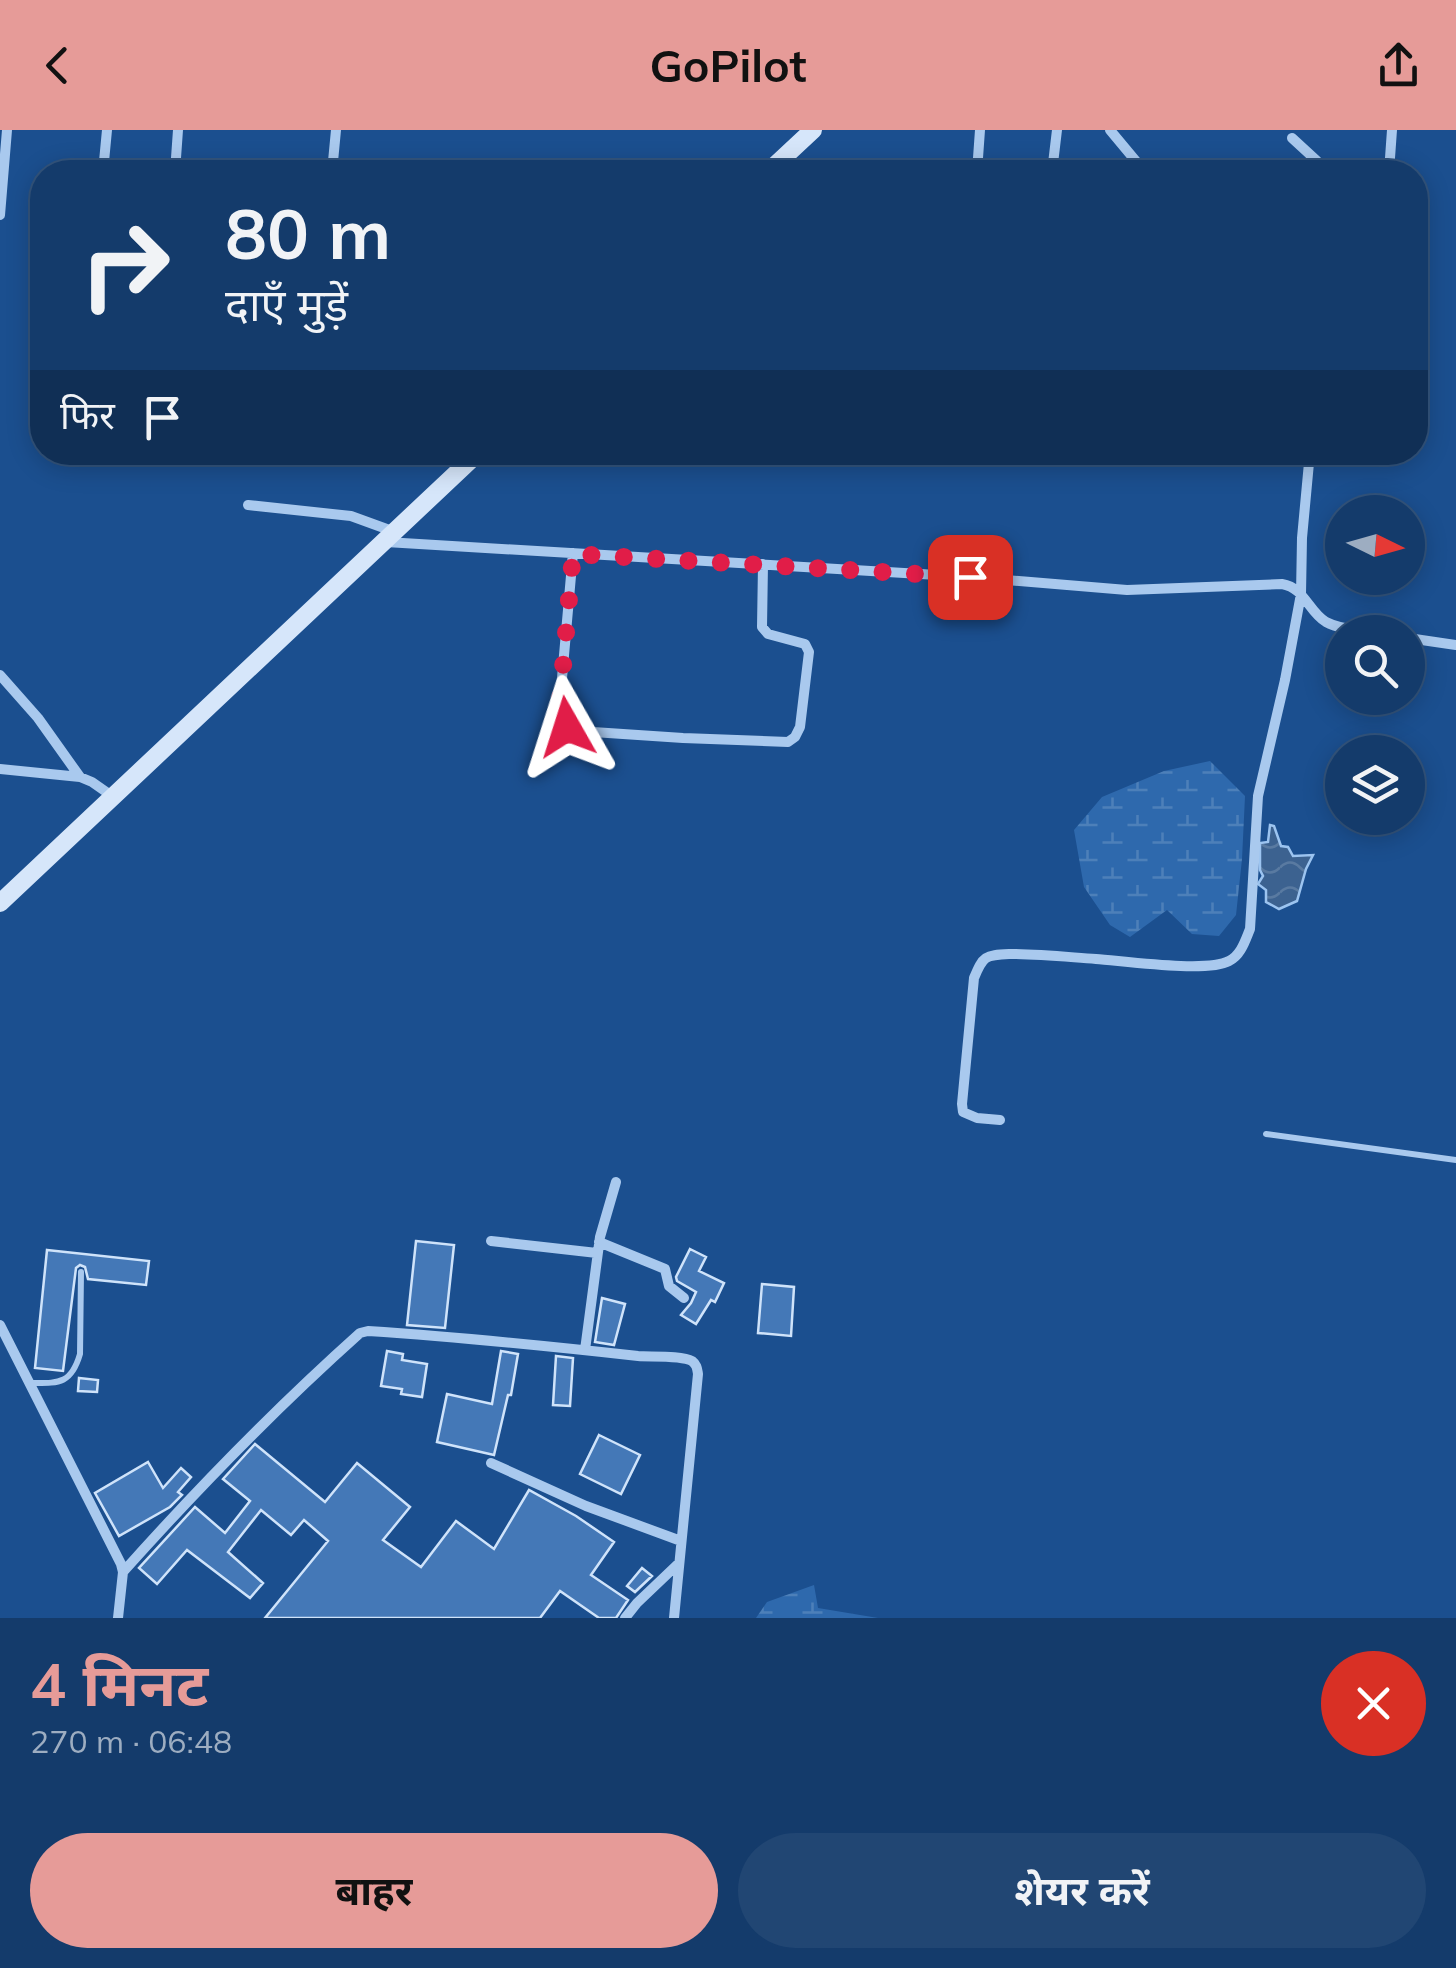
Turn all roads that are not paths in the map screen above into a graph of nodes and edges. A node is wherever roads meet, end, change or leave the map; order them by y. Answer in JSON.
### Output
{"nodes":[{"id":1,"x":7,"y":130,"type":"edge"},
{"id":2,"x":107,"y":130,"type":"edge"},
{"id":3,"x":178,"y":130,"type":"edge"},
{"id":4,"x":336,"y":130,"type":"edge"},
{"id":5,"x":813,"y":130,"type":"edge"},
{"id":6,"x":980,"y":130,"type":"edge"},
{"id":7,"x":1057,"y":130,"type":"edge"},
{"id":8,"x":1110,"y":130,"type":"edge"},
{"id":9,"x":1392,"y":130,"type":"edge"},
{"id":10,"x":1292,"y":138,"type":"dead end"},
{"id":11,"x":104,"y":160,"type":"edge"},
{"id":12,"x":175,"y":160,"type":"edge"},
{"id":13,"x":333,"y":160,"type":"edge"},
{"id":14,"x":781,"y":160,"type":"edge"},
{"id":15,"x":977,"y":160,"type":"edge"},
{"id":16,"x":1053,"y":160,"type":"edge"},
{"id":17,"x":1134,"y":160,"type":"edge"},
{"id":18,"x":1315,"y":160,"type":"edge"},
{"id":19,"x":1389,"y":160,"type":"edge"},
{"id":20,"x":0,"y":215,"type":"edge"},
{"id":21,"x":466,"y":465,"type":"edge"},
{"id":22,"x":1308,"y":465,"type":"edge"},
{"id":23,"x":248,"y":505,"type":"dead end"},
{"id":24,"x":391,"y":537,"type":"junction"},
{"id":25,"x":573,"y":554,"type":"junction"},
{"id":26,"x":763,"y":564,"type":"junction"},
{"id":27,"x":1302,"y":594,"type":"junction"},
{"id":28,"x":1325,"y":622,"type":"edge"},
{"id":29,"x":1425,"y":640,"type":"edge"},
{"id":30,"x":1456,"y":645,"type":"edge"},
{"id":31,"x":0,"y":675,"type":"edge"},
{"id":32,"x":0,"y":768,"type":"edge"},
{"id":33,"x":80,"y":777,"type":"junction"},
{"id":34,"x":112,"y":796,"type":"junction"},
{"id":35,"x":0,"y":904,"type":"edge"},
{"id":36,"x":1000,"y":1120,"type":"dead end"},
{"id":37,"x":1266,"y":1134,"type":"dead end"},
{"id":38,"x":1456,"y":1160,"type":"edge"},
{"id":39,"x":616,"y":1182,"type":"dead end"},
{"id":40,"x":491,"y":1241,"type":"dead end"},
{"id":41,"x":598,"y":1247,"type":"junction"},
{"id":42,"x":81,"y":1272,"type":"dead end"},
{"id":43,"x":684,"y":1298,"type":"dead end"},
{"id":44,"x":0,"y":1324,"type":"edge"},
{"id":45,"x":585,"y":1350,"type":"junction"},
{"id":46,"x":29,"y":1384,"type":"junction"},
{"id":47,"x":491,"y":1463,"type":"dead end"},
{"id":48,"x":681,"y":1541,"type":"junction"},
{"id":49,"x":680,"y":1562,"type":"junction"},
{"id":50,"x":123,"y":1572,"type":"junction"},
{"id":51,"x":118,"y":1618,"type":"edge"},
{"id":52,"x":625,"y":1618,"type":"edge"},
{"id":53,"x":674,"y":1618,"type":"edge"}],
"edges":[{"from":1,"to":20,"type":"street"},
{"from":2,"to":11,"type":"street"},
{"from":3,"to":12,"type":"street"},
{"from":4,"to":13,"type":"street"},
{"from":5,"to":14,"type":"street"},
{"from":6,"to":15,"type":"street"},
{"from":7,"to":16,"type":"street"},
{"from":8,"to":17,"type":"street"},
{"from":9,"to":19,"type":"street"},
{"from":10,"to":18,"type":"street"},
{"from":21,"to":24,"type":"street"},
{"from":22,"to":27,"type":"street"},
{"from":23,"to":24,"type":"street"},
{"from":24,"to":25,"type":"street"},
{"from":24,"to":34,"type":"street"},
{"from":25,"to":26,"type":"street"},
{"from":25,"to":26,"type":"street"},
{"from":26,"to":27,"type":"street"},
{"from":27,"to":28,"type":"street"},
{"from":27,"to":36,"type":"street"},
{"from":29,"to":30,"type":"street"},
{"from":31,"to":33,"type":"street"},
{"from":32,"to":33,"type":"street"},
{"from":33,"to":34,"type":"street"},
{"from":34,"to":35,"type":"street"},
{"from":37,"to":38,"type":"lane"},
{"from":39,"to":41,"type":"street"},
{"from":40,"to":41,"type":"street"},
{"from":41,"to":43,"type":"street"},
{"from":41,"to":45,"type":"street"},
{"from":42,"to":46,"type":"lane"},
{"from":44,"to":46,"type":"street"},
{"from":45,"to":48,"type":"street"},
{"from":45,"to":50,"type":"street"},
{"from":46,"to":50,"type":"street"},
{"from":47,"to":48,"type":"street"},
{"from":48,"to":49,"type":"street"},
{"from":49,"to":52,"type":"street"},
{"from":49,"to":53,"type":"street"},
{"from":50,"to":51,"type":"street"}]}
